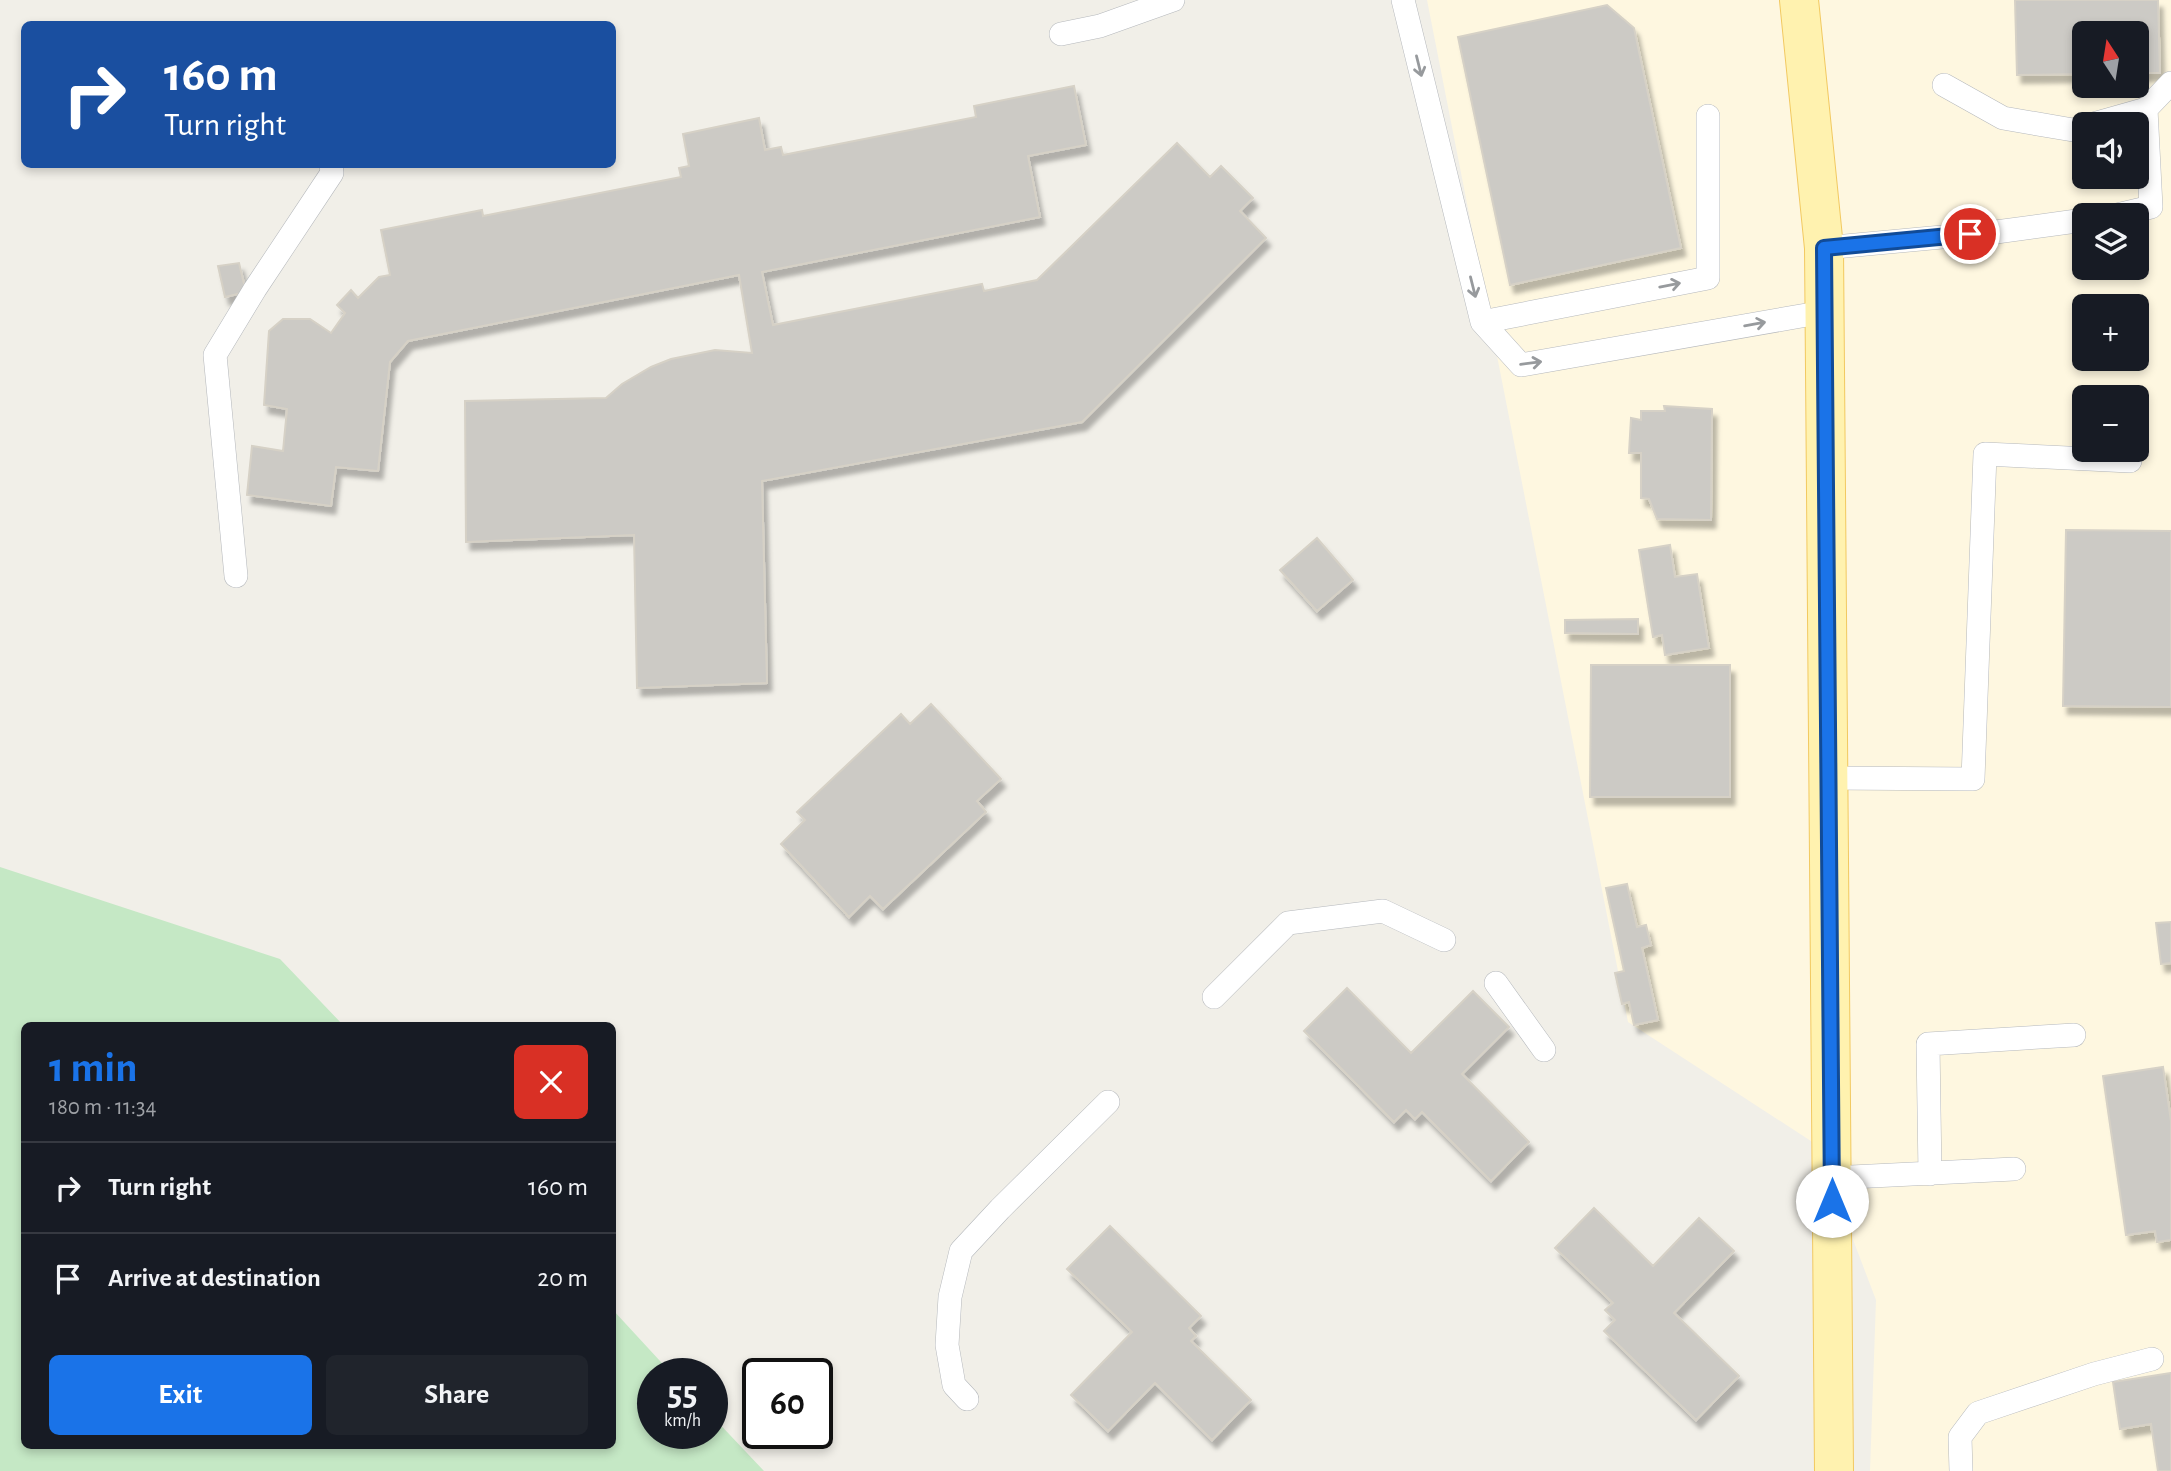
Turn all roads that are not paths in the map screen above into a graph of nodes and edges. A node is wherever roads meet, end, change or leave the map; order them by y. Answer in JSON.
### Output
{"nodes":[{"id":1,"x":1173,"y":0,"type":"edge"},
{"id":2,"x":1403,"y":0,"type":"edge"},
{"id":3,"x":1799,"y":0,"type":"edge"},
{"id":4,"x":1142,"y":5,"type":"edge"},
{"id":5,"x":1060,"y":34,"type":"dead end"},
{"id":6,"x":2171,"y":83,"type":"edge"},
{"id":7,"x":1944,"y":85,"type":"dead end"},
{"id":8,"x":2146,"y":109,"type":"junction"},
{"id":9,"x":2135,"y":112,"type":"edge"},
{"id":10,"x":1708,"y":116,"type":"dead end"},
{"id":11,"x":2072,"y":130,"type":"edge"},
{"id":12,"x":331,"y":169,"type":"edge"},
{"id":13,"x":2149,"y":207,"type":"edge"},
{"id":14,"x":2072,"y":222,"type":"edge"},
{"id":15,"x":1824,"y":248,"type":"junction"},
{"id":16,"x":1824,"y":312,"type":"junction"},
{"id":17,"x":1482,"y":322,"type":"junction"},
{"id":18,"x":2072,"y":458,"type":"edge"},
{"id":19,"x":236,"y":576,"type":"dead end"},
{"id":20,"x":1828,"y":778,"type":"junction"},
{"id":21,"x":1444,"y":940,"type":"dead end"},
{"id":22,"x":1496,"y":984,"type":"dead end"},
{"id":23,"x":1214,"y":997,"type":"dead end"},
{"id":24,"x":2074,"y":1035,"type":"dead end"},
{"id":25,"x":1544,"y":1050,"type":"dead end"},
{"id":26,"x":1108,"y":1102,"type":"dead end"},
{"id":27,"x":2014,"y":1169,"type":"dead end"},
{"id":28,"x":1930,"y":1174,"type":"junction"},
{"id":29,"x":1831,"y":1178,"type":"junction"},
{"id":30,"x":2152,"y":1359,"type":"dead end"},
{"id":31,"x":967,"y":1399,"type":"dead end"},
{"id":32,"x":1834,"y":1471,"type":"edge"},
{"id":33,"x":1961,"y":1471,"type":"edge"}],
"edges":[{"from":1,"to":4,"type":"lane"},
{"from":2,"to":17,"type":"lane","one_way":true},
{"from":3,"to":15,"type":"main road"},
{"from":4,"to":5,"type":"lane"},
{"from":6,"to":8,"type":"lane"},
{"from":7,"to":11,"type":"lane"},
{"from":8,"to":9,"type":"lane"},
{"from":8,"to":13,"type":"lane"},
{"from":17,"to":10,"type":"lane","one_way":true},
{"from":12,"to":19,"type":"lane"},
{"from":14,"to":15,"type":"lane"},
{"from":15,"to":16,"type":"main road"},
{"from":17,"to":16,"type":"lane","one_way":true},
{"from":16,"to":20,"type":"main road"},
{"from":18,"to":20,"type":"lane"},
{"from":20,"to":29,"type":"main road"},
{"from":21,"to":23,"type":"lane"},
{"from":22,"to":25,"type":"lane"},
{"from":24,"to":28,"type":"lane"},
{"from":26,"to":31,"type":"lane"},
{"from":27,"to":28,"type":"lane"},
{"from":28,"to":29,"type":"lane"},
{"from":29,"to":32,"type":"main road"},
{"from":30,"to":33,"type":"lane"}]}
